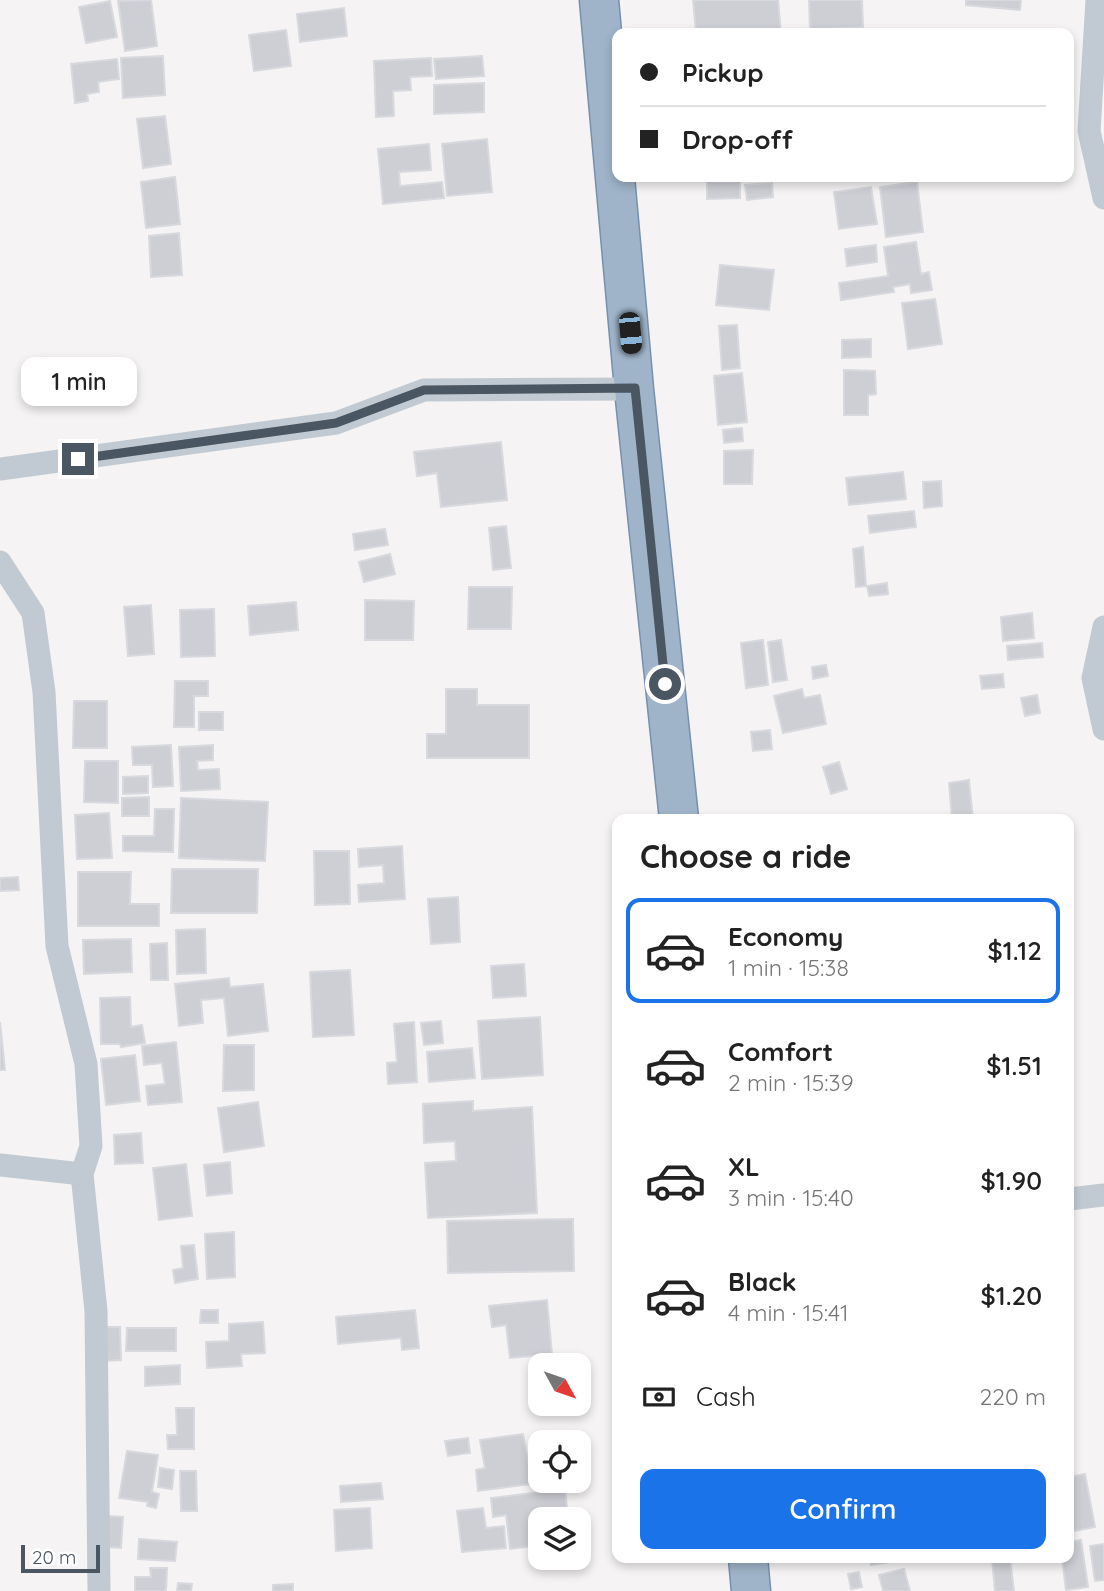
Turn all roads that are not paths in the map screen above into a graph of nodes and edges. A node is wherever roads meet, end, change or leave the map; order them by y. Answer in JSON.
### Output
{"nodes":[{"id":1,"x":599,"y":0,"type":"edge"},
{"id":2,"x":1097,"y":0,"type":"edge"},
{"id":3,"x":612,"y":96,"type":"edge"},
{"id":4,"x":1079,"y":130,"type":"edge"},
{"id":5,"x":619,"y":182,"type":"edge"},
{"id":6,"x":1104,"y":196,"type":"edge"},
{"id":7,"x":635,"y":388,"type":"junction"},
{"id":8,"x":0,"y":470,"type":"edge"},
{"id":9,"x":0,"y":562,"type":"edge"},
{"id":10,"x":1104,"y":627,"type":"edge"},
{"id":11,"x":1104,"y":729,"type":"edge"},
{"id":12,"x":678,"y":814,"type":"edge"},
{"id":13,"x":0,"y":1166,"type":"edge"},
{"id":14,"x":82,"y":1174,"type":"junction"},
{"id":15,"x":1104,"y":1196,"type":"edge"},
{"id":16,"x":1074,"y":1199,"type":"edge"},
{"id":17,"x":748,"y":1563,"type":"edge"},
{"id":18,"x":99,"y":1591,"type":"edge"},
{"id":19,"x":751,"y":1591,"type":"edge"}],
"edges":[{"from":1,"to":3,"type":"highway"},
{"from":2,"to":4,"type":"street"},
{"from":4,"to":6,"type":"street"},
{"from":5,"to":7,"type":"highway"},
{"from":7,"to":8,"type":"street"},
{"from":7,"to":12,"type":"highway"},
{"from":9,"to":14,"type":"street"},
{"from":10,"to":11,"type":"street"},
{"from":13,"to":14,"type":"street"},
{"from":14,"to":18,"type":"street"},
{"from":15,"to":16,"type":"street"},
{"from":17,"to":19,"type":"highway"}]}
